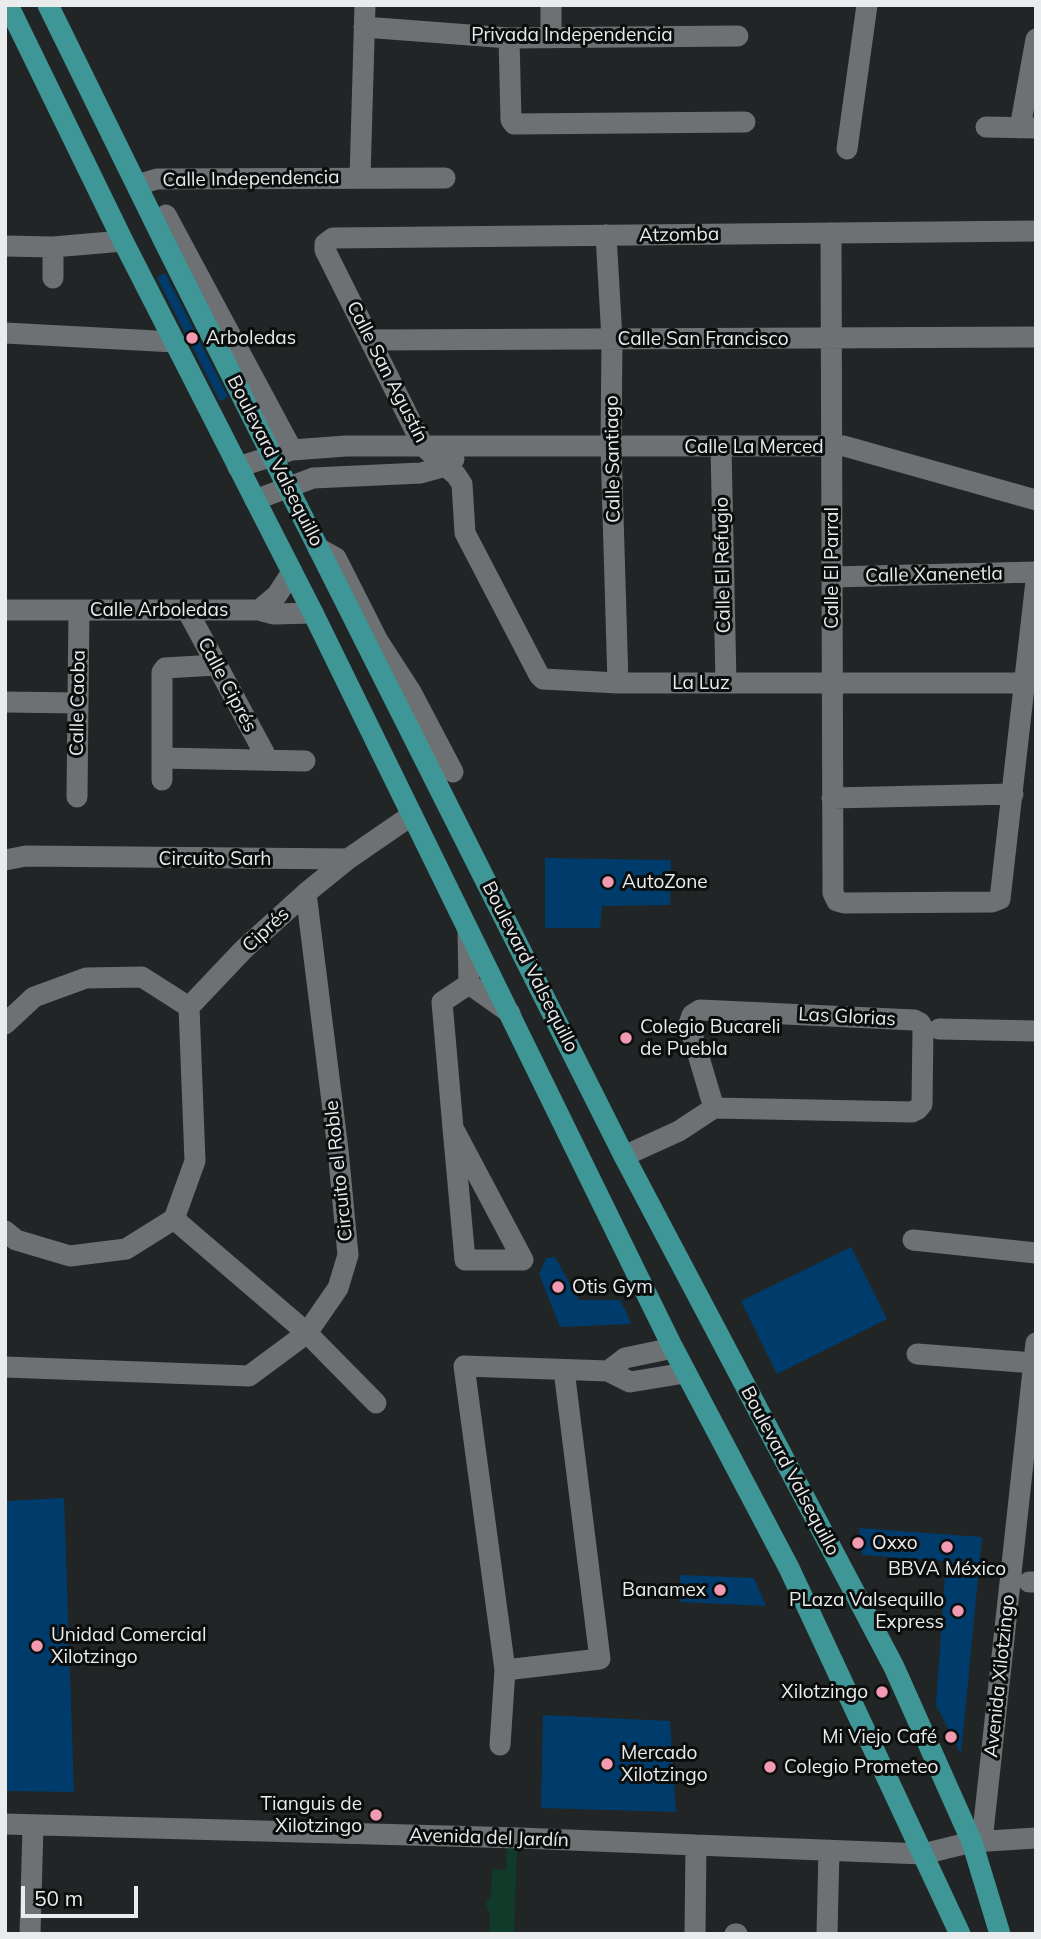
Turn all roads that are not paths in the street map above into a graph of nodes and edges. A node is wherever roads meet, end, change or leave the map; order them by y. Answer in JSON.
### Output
{"nodes":[{"id":1,"x":8,"y":5,"type":"edge"},
{"id":2,"x":48,"y":5,"type":"edge"},
{"id":3,"x":551,"y":5,"type":"edge"},
{"id":4,"x":867,"y":5,"type":"edge"},
{"id":5,"x":365,"y":16,"type":"edge"},
{"id":6,"x":738,"y":36,"type":"dead end"},
{"id":7,"x":509,"y":38,"type":"junction"},
{"id":8,"x":551,"y":38,"type":"junction"},
{"id":9,"x":1036,"y":39,"type":"edge"},
{"id":10,"x":745,"y":122,"type":"dead end"},
{"id":11,"x":986,"y":127,"type":"dead end"},
{"id":12,"x":1028,"y":128,"type":"edge"},
{"id":13,"x":847,"y":149,"type":"dead end"},
{"id":14,"x":445,"y":177,"type":"dead end"},
{"id":15,"x":360,"y":178,"type":"junction"},
{"id":16,"x":137,"y":185,"type":"junction"},
{"id":17,"x":166,"y":215,"type":"dead end"},
{"id":18,"x":1036,"y":231,"type":"edge"},
{"id":19,"x":831,"y":233,"type":"junction"},
{"id":20,"x":606,"y":235,"type":"junction"},
{"id":21,"x":123,"y":241,"type":"junction"},
{"id":22,"x":325,"y":244,"type":"joint"},
{"id":23,"x":5,"y":246,"type":"edge"},
{"id":24,"x":53,"y":247,"type":"junction"},
{"id":25,"x":52,"y":278,"type":"dead end"},
{"id":26,"x":5,"y":333,"type":"edge"},
{"id":27,"x":1036,"y":337,"type":"edge"},
{"id":28,"x":831,"y":338,"type":"junction"},
{"id":29,"x":612,"y":339,"type":"junction"},
{"id":30,"x":370,"y":340,"type":"junction"},
{"id":31,"x":175,"y":342,"type":"junction"},
{"id":32,"x":423,"y":446,"type":"junction"},
{"id":33,"x":831,"y":446,"type":"junction"},
{"id":34,"x":611,"y":447,"type":"junction"},
{"id":35,"x":720,"y":447,"type":"junction"},
{"id":36,"x":466,"y":448,"type":"junction"},
{"id":37,"x":282,"y":453,"type":"junction"},
{"id":38,"x":446,"y":466,"type":"junction"},
{"id":39,"x":238,"y":467,"type":"junction"},
{"id":40,"x":289,"y":487,"type":"junction"},
{"id":41,"x":255,"y":500,"type":"junction"},
{"id":42,"x":1036,"y":500,"type":"edge"},
{"id":43,"x":465,"y":533,"type":"joint"},
{"id":44,"x":292,"y":572,"type":"junction"},
{"id":45,"x":1036,"y":572,"type":"edge"},
{"id":46,"x":832,"y":577,"type":"junction"},
{"id":47,"x":1036,"y":581,"type":"edge"},
{"id":48,"x":5,"y":610,"type":"edge"},
{"id":49,"x":79,"y":610,"type":"junction"},
{"id":50,"x":187,"y":610,"type":"junction"},
{"id":51,"x":259,"y":610,"type":"junction"},
{"id":52,"x":313,"y":613,"type":"junction"},
{"id":53,"x":373,"y":644,"type":"junction"},
{"id":54,"x":216,"y":665,"type":"junction"},
{"id":55,"x":1026,"y":682,"type":"junction"},
{"id":56,"x":618,"y":683,"type":"junction"},
{"id":57,"x":726,"y":683,"type":"junction"},
{"id":58,"x":832,"y":683,"type":"junction"},
{"id":59,"x":5,"y":702,"type":"edge"},
{"id":60,"x":78,"y":703,"type":"junction"},
{"id":61,"x":162,"y":758,"type":"junction"},
{"id":62,"x":268,"y":760,"type":"junction"},
{"id":63,"x":305,"y":761,"type":"dead end"},
{"id":64,"x":453,"y":772,"type":"dead end"},
{"id":65,"x":162,"y":780,"type":"dead end"},
{"id":66,"x":1013,"y":794,"type":"junction"},
{"id":67,"x":77,"y":797,"type":"dead end"},
{"id":68,"x":832,"y":798,"type":"junction"},
{"id":69,"x":412,"y":815,"type":"junction"},
{"id":70,"x":348,"y":859,"type":"junction"},
{"id":71,"x":5,"y":860,"type":"edge"},
{"id":72,"x":306,"y":893,"type":"junction"},
{"id":73,"x":468,"y":930,"type":"junction"},
{"id":74,"x":469,"y":984,"type":"junction"},
{"id":75,"x":189,"y":1007,"type":"junction"},
{"id":76,"x":510,"y":1013,"type":"junction"},
{"id":77,"x":5,"y":1024,"type":"edge"},
{"id":78,"x":930,"y":1026,"type":"junction"},
{"id":79,"x":1036,"y":1031,"type":"edge"},
{"id":80,"x":714,"y":1108,"type":"junction"},
{"id":81,"x":453,"y":1128,"type":"junction"},
{"id":82,"x":624,"y":1156,"type":"junction"},
{"id":83,"x":174,"y":1219,"type":"junction"},
{"id":84,"x":5,"y":1231,"type":"edge"},
{"id":85,"x":913,"y":1240,"type":"dead end"},
{"id":86,"x":1036,"y":1253,"type":"edge"},
{"id":87,"x":307,"y":1333,"type":"junction"},
{"id":88,"x":673,"y":1348,"type":"junction"},
{"id":89,"x":917,"y":1353,"type":"dead end"},
{"id":90,"x":1035,"y":1353,"type":"edge"},
{"id":91,"x":5,"y":1367,"type":"edge"},
{"id":92,"x":564,"y":1370,"type":"junction"},
{"id":93,"x":608,"y":1371,"type":"junction"},
{"id":94,"x":685,"y":1373,"type":"junction"},
{"id":95,"x":376,"y":1403,"type":"dead end"},
{"id":96,"x":505,"y":1670,"type":"junction"},
{"id":97,"x":500,"y":1745,"type":"dead end"},
{"id":98,"x":5,"y":1824,"type":"edge"},
{"id":99,"x":33,"y":1826,"type":"junction"},
{"id":100,"x":1036,"y":1838,"type":"edge"},
{"id":101,"x":977,"y":1841,"type":"junction"},
{"id":102,"x":696,"y":1845,"type":"junction"},
{"id":103,"x":828,"y":1850,"type":"junction"},
{"id":104,"x":923,"y":1854,"type":"junction"},
{"id":105,"x":30,"y":1934,"type":"edge"},
{"id":106,"x":695,"y":1934,"type":"edge"},
{"id":107,"x":827,"y":1934,"type":"edge"},
{"id":108,"x":960,"y":1934,"type":"edge"},
{"id":109,"x":1000,"y":1934,"type":"edge"}],
"edges":[{"from":1,"to":21,"type":"main road","name":"Boulevard Valsequillo"},
{"from":2,"to":16,"type":"main road","name":"Boulevard Valsequillo"},
{"from":3,"to":8,"type":"street"},
{"from":4,"to":13,"type":"street"},
{"from":5,"to":7,"type":"street","name":"Privada Independencia"},
{"from":5,"to":15,"type":"street","name":"Calle Independencia"},
{"from":6,"to":8,"type":"street","name":"Privada Independencia"},
{"from":7,"to":8,"type":"street","name":"Privada Independencia"},
{"from":7,"to":10,"type":"street"},
{"from":9,"to":12,"type":"street"},
{"from":11,"to":12,"type":"street"},
{"from":14,"to":15,"type":"street"},
{"from":15,"to":16,"type":"street","name":"Calle Independencia"},
{"from":16,"to":37,"type":"main road","name":"Boulevard Valsequillo"},
{"from":17,"to":37,"type":"street"},
{"from":18,"to":19,"type":"street","name":"Atzomba"},
{"from":19,"to":20,"type":"street","name":"Atzomba"},
{"from":19,"to":28,"type":"street","name":"Calle El Parral"},
{"from":20,"to":22,"type":"street","name":"Atzomba"},
{"from":20,"to":29,"type":"street","name":"Calle Santiago"},
{"from":21,"to":24,"type":"street"},
{"from":21,"to":31,"type":"main road","name":"Boulevard Valsequillo"},
{"from":22,"to":30,"type":"street","name":"Calle San Agustín"},
{"from":23,"to":24,"type":"street"},
{"from":24,"to":25,"type":"street"},
{"from":26,"to":31,"type":"street"},
{"from":27,"to":28,"type":"street","name":"Calle San Francisco"},
{"from":28,"to":29,"type":"street","name":"Calle San Francisco"},
{"from":28,"to":33,"type":"street","name":"Calle El Parral"},
{"from":29,"to":30,"type":"street","name":"Calle San Francisco"},
{"from":29,"to":34,"type":"street","name":"Calle Santiago"},
{"from":30,"to":32,"type":"street","name":"Calle San Agustín"},
{"from":31,"to":39,"type":"main road","name":"Boulevard Valsequillo"},
{"from":32,"to":36,"type":"street","name":"Calle La Merced"},
{"from":32,"to":37,"type":"street","name":"Calle La Merced"},
{"from":32,"to":38,"type":"street","name":"Calle San Agustín"},
{"from":33,"to":35,"type":"street","name":"Calle La Merced"},
{"from":33,"to":42,"type":"street","name":"Calle La Merced"},
{"from":33,"to":46,"type":"street","name":"Calle El Parral"},
{"from":34,"to":35,"type":"street","name":"Calle La Merced"},
{"from":34,"to":36,"type":"street","name":"Calle La Merced"},
{"from":34,"to":56,"type":"street","name":"Calle Santiago"},
{"from":35,"to":57,"type":"street","name":"Calle El Refugio"},
{"from":36,"to":38,"type":"street"},
{"from":37,"to":39,"type":"street","name":"Calle La Merced"},
{"from":37,"to":40,"type":"main road","name":"Boulevard Valsequillo"},
{"from":38,"to":40,"type":"street"},
{"from":38,"to":43,"type":"street","name":"Calle San Agustín"},
{"from":39,"to":41,"type":"main road","name":"Boulevard Valsequillo"},
{"from":40,"to":41,"type":"street"},
{"from":40,"to":53,"type":"main road","name":"Boulevard Valsequillo"},
{"from":41,"to":44,"type":"main road","name":"Boulevard Valsequillo"},
{"from":43,"to":56,"type":"street","name":"La Luz"},
{"from":44,"to":51,"type":"street"},
{"from":44,"to":52,"type":"main road","name":"Boulevard Valsequillo"},
{"from":45,"to":46,"type":"street","name":"Calle Xanenetla"},
{"from":46,"to":58,"type":"street","name":"Calle El Parral"},
{"from":47,"to":55,"type":"street"},
{"from":48,"to":49,"type":"street","name":"Calle Arboledas"},
{"from":49,"to":50,"type":"street","name":"Calle Arboledas"},
{"from":49,"to":60,"type":"street","name":"Calle Caoba"},
{"from":50,"to":51,"type":"street","name":"Calle Arboledas"},
{"from":50,"to":54,"type":"street","name":"Calle Ciprés"},
{"from":51,"to":52,"type":"street","name":"Calle Arboledas"},
{"from":52,"to":69,"type":"main road","name":"Boulevard Valsequillo"},
{"from":53,"to":64,"type":"street"},
{"from":53,"to":82,"type":"main road","name":"Boulevard Valsequillo"},
{"from":54,"to":61,"type":"street"},
{"from":54,"to":62,"type":"street","name":"Calle Ciprés"},
{"from":55,"to":58,"type":"street","name":"La Luz"},
{"from":55,"to":66,"type":"street"},
{"from":56,"to":57,"type":"street","name":"La Luz"},
{"from":57,"to":58,"type":"street","name":"La Luz"},
{"from":58,"to":68,"type":"street","name":"Calle El Parral"},
{"from":59,"to":60,"type":"street"},
{"from":60,"to":67,"type":"street","name":"Calle Caoba"},
{"from":61,"to":62,"type":"street"},
{"from":61,"to":65,"type":"street"},
{"from":62,"to":63,"type":"street"},
{"from":66,"to":68,"type":"street"},
{"from":66,"to":68,"type":"street","name":"Calle El Parral"},
{"from":69,"to":70,"type":"street"},
{"from":69,"to":73,"type":"main road","name":"Boulevard Valsequillo"},
{"from":70,"to":71,"type":"street","name":"Circuito Sarh"},
{"from":70,"to":72,"type":"street","name":"Ciprés"},
{"from":72,"to":75,"type":"street","name":"Ciprés"},
{"from":72,"to":87,"type":"street","name":"Circuito el Roble"},
{"from":73,"to":74,"type":"street"},
{"from":73,"to":76,"type":"main road","name":"Boulevard Valsequillo"},
{"from":74,"to":76,"type":"street"},
{"from":74,"to":81,"type":"street"},
{"from":75,"to":77,"type":"street"},
{"from":75,"to":83,"type":"street"},
{"from":76,"to":88,"type":"main road","name":"Boulevard Valsequillo"},
{"from":78,"to":79,"type":"street","name":"Las Glorias"},
{"from":78,"to":80,"type":"street"},
{"from":78,"to":80,"type":"street","name":"Las Glorias"},
{"from":80,"to":82,"type":"street"},
{"from":81,"to":81,"type":"street"},
{"from":82,"to":101,"type":"main road","name":"Boulevard Valsequillo"},
{"from":83,"to":84,"type":"street"},
{"from":83,"to":87,"type":"street"},
{"from":85,"to":86,"type":"street"},
{"from":87,"to":91,"type":"street","name":"Circuito el Roble"},
{"from":87,"to":95,"type":"street"},
{"from":88,"to":93,"type":"street"},
{"from":88,"to":94,"type":"main road","name":"Boulevard Valsequillo"},
{"from":89,"to":90,"type":"street"},
{"from":90,"to":101,"type":"street","name":"Avenida Xilotzingo"},
{"from":92,"to":93,"type":"street"},
{"from":92,"to":96,"type":"street"},
{"from":92,"to":96,"type":"street"},
{"from":93,"to":94,"type":"street"},
{"from":94,"to":104,"type":"main road","name":"Boulevard Valsequillo"},
{"from":96,"to":97,"type":"street"},
{"from":98,"to":99,"type":"street","name":"Avenida del Jardín"},
{"from":99,"to":102,"type":"street","name":"Avenida del Jardín"},
{"from":99,"to":105,"type":"street"},
{"from":100,"to":101,"type":"street","name":"Avenida del Jardín"},
{"from":101,"to":104,"type":"street","name":"Avenida del Jardín"},
{"from":101,"to":109,"type":"main road","name":"Boulevard Valsequillo"},
{"from":102,"to":103,"type":"street","name":"Avenida del Jardín"},
{"from":102,"to":106,"type":"street"},
{"from":103,"to":104,"type":"street","name":"Avenida del Jardín"},
{"from":103,"to":107,"type":"street"},
{"from":104,"to":108,"type":"main road","name":"Boulevard Valsequillo"}]}
